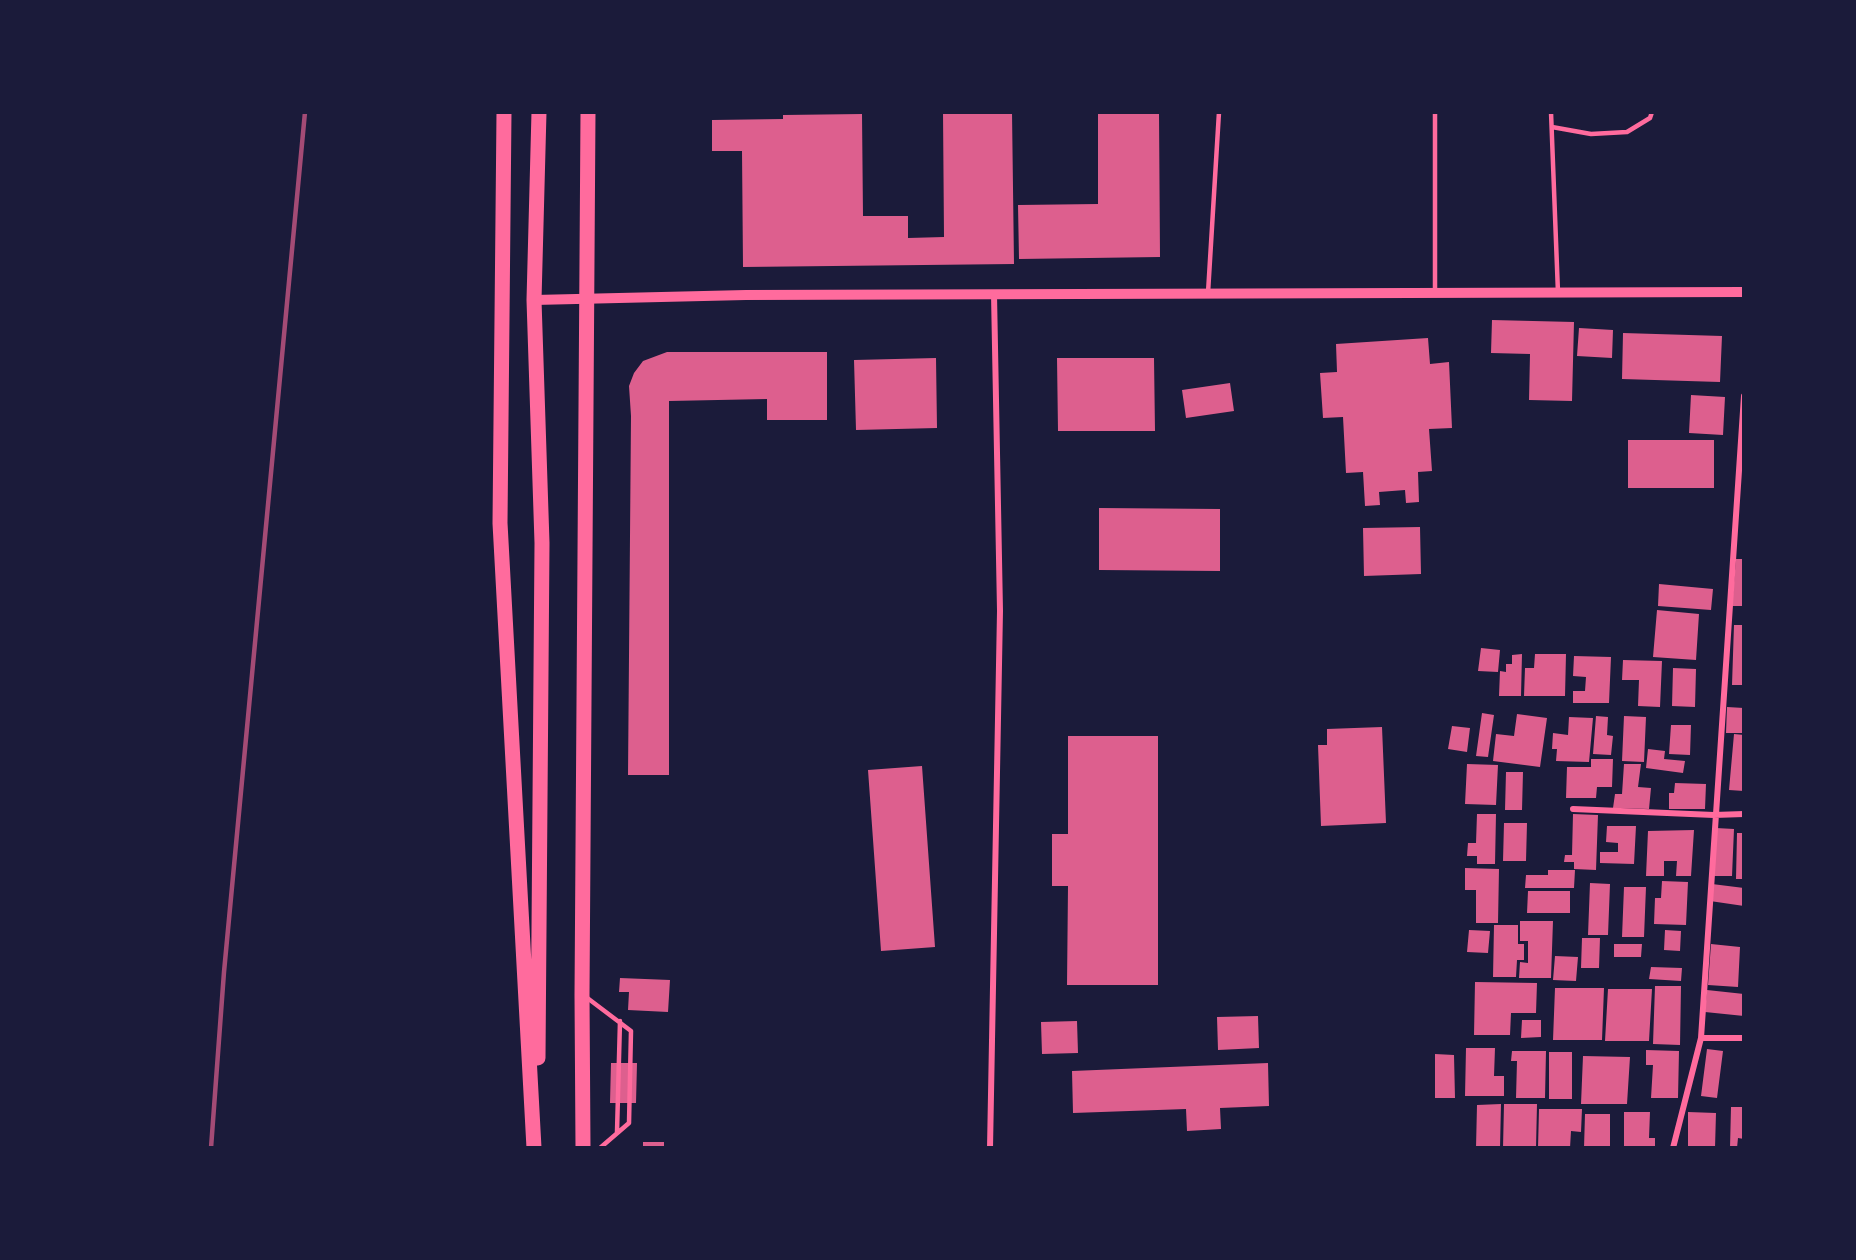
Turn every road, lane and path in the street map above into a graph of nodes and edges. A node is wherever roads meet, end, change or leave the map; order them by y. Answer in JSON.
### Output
{"nodes":[{"id":1,"x":504,"y":112,"type":"edge"},
{"id":2,"x":539,"y":112,"type":"edge"},
{"id":3,"x":588,"y":112,"type":"edge"},
{"id":4,"x":1219,"y":112,"type":"edge"},
{"id":5,"x":1435,"y":112,"type":"edge"},
{"id":6,"x":1551,"y":112,"type":"edge"},
{"id":7,"x":1652,"y":112,"type":"edge"},
{"id":8,"x":1552,"y":127,"type":"junction"},
{"id":9,"x":1558,"y":292,"type":"junction"},
{"id":10,"x":1743,"y":292,"type":"edge"},
{"id":11,"x":1208,"y":293,"type":"junction"},
{"id":12,"x":1435,"y":293,"type":"junction"},
{"id":13,"x":994,"y":294,"type":"junction"},
{"id":14,"x":586,"y":299,"type":"junction"},
{"id":15,"x":534,"y":300,"type":"junction"},
{"id":16,"x":1743,"y":396,"type":"edge"},
{"id":17,"x":1573,"y":809,"type":"dead end"},
{"id":18,"x":1743,"y":814,"type":"edge"},
{"id":19,"x":1714,"y":815,"type":"junction"},
{"id":20,"x":582,"y":994,"type":"junction"},
{"id":21,"x":620,"y":1021,"type":"junction"},
{"id":22,"x":1701,"y":1038,"type":"junction"},
{"id":23,"x":1743,"y":1038,"type":"edge"},
{"id":24,"x":616,"y":1133,"type":"junction"},
{"id":25,"x":536,"y":1148,"type":"edge"},
{"id":26,"x":583,"y":1148,"type":"edge"},
{"id":27,"x":600,"y":1148,"type":"edge"},
{"id":28,"x":990,"y":1148,"type":"edge"},
{"id":29,"x":1673,"y":1148,"type":"edge"}],
"edges":[{"from":1,"to":25,"type":"main road"},
{"from":2,"to":15,"type":"main road"},
{"from":3,"to":14,"type":"main road"},
{"from":4,"to":11,"type":"lane"},
{"from":5,"to":12,"type":"lane"},
{"from":6,"to":8,"type":"lane"},
{"from":7,"to":8,"type":"lane"},
{"from":8,"to":9,"type":"lane"},
{"from":9,"to":10,"type":"street"},
{"from":9,"to":12,"type":"street"},
{"from":11,"to":12,"type":"street"},
{"from":11,"to":13,"type":"street"},
{"from":13,"to":14,"type":"street"},
{"from":13,"to":28,"type":"street"},
{"from":14,"to":15,"type":"street"},
{"from":14,"to":20,"type":"main road"},
{"from":15,"to":25,"type":"main road"},
{"from":16,"to":19,"type":"street"},
{"from":17,"to":19,"type":"street"},
{"from":18,"to":19,"type":"street"},
{"from":19,"to":22,"type":"street"},
{"from":20,"to":21,"type":"lane"},
{"from":20,"to":26,"type":"main road"},
{"from":21,"to":24,"type":"lane"},
{"from":21,"to":24,"type":"lane"},
{"from":22,"to":23,"type":"street"},
{"from":22,"to":29,"type":"street"},
{"from":24,"to":27,"type":"lane"}]}
